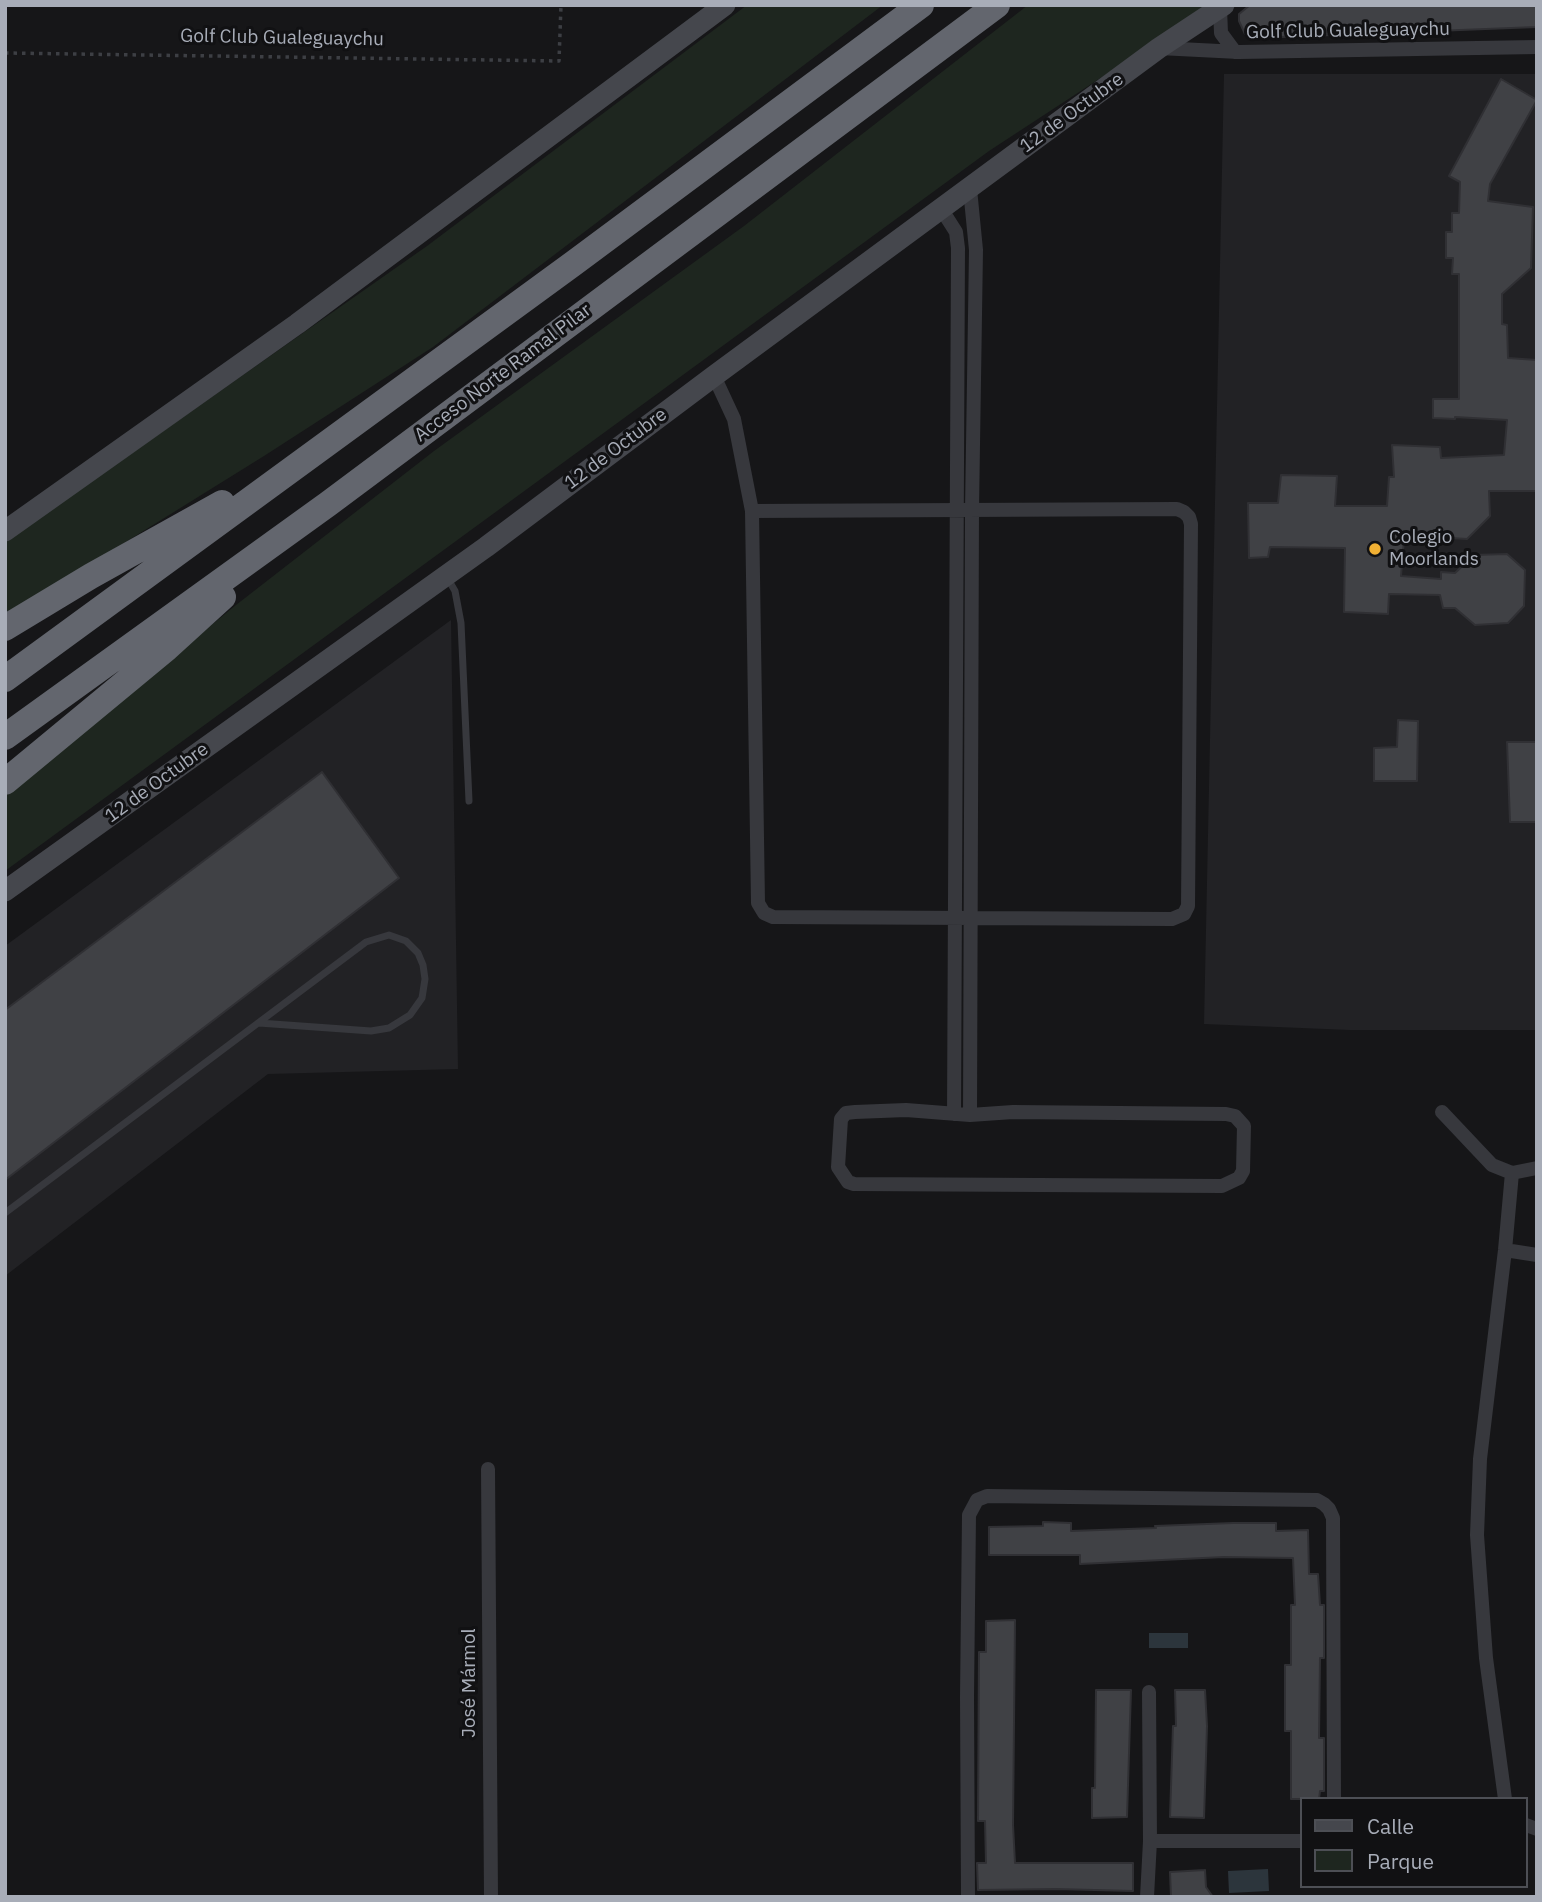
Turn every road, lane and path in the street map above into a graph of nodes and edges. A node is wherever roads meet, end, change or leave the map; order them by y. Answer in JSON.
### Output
{"nodes":[{"id":1,"x":561,"y":5,"type":"edge"},
{"id":2,"x":725,"y":5,"type":"edge"},
{"id":3,"x":921,"y":5,"type":"edge"},
{"id":4,"x":998,"y":5,"type":"edge"},
{"id":5,"x":1222,"y":7,"type":"edge"},
{"id":6,"x":1537,"y":47,"type":"edge"},
{"id":7,"x":1160,"y":48,"type":"junction"},
{"id":8,"x":1235,"y":52,"type":"junction"},
{"id":9,"x":5,"y":53,"type":"edge"},
{"id":10,"x":970,"y":189,"type":"junction"},
{"id":11,"x":942,"y":210,"type":"junction"},
{"id":12,"x":714,"y":376,"type":"junction"},
{"id":13,"x":323,"y":447,"type":"junction"},
{"id":14,"x":328,"y":504,"type":"junction"},
{"id":15,"x":957,"y":510,"type":"junction"},
{"id":16,"x":972,"y":510,"type":"junction"},
{"id":17,"x":752,"y":511,"type":"junction"},
{"id":18,"x":5,"y":531,"type":"edge"},
{"id":19,"x":446,"y":575,"type":"junction"},
{"id":20,"x":5,"y":628,"type":"edge"},
{"id":21,"x":5,"y":679,"type":"edge"},
{"id":22,"x":5,"y":737,"type":"edge"},
{"id":23,"x":5,"y":782,"type":"edge"},
{"id":24,"x":469,"y":801,"type":"dead end"},
{"id":25,"x":5,"y":891,"type":"edge"},
{"id":26,"x":956,"y":918,"type":"junction"},
{"id":27,"x":971,"y":918,"type":"junction"},
{"id":28,"x":259,"y":1023,"type":"junction"},
{"id":29,"x":1442,"y":1112,"type":"dead end"},
{"id":30,"x":954,"y":1114,"type":"junction"},
{"id":31,"x":970,"y":1115,"type":"junction"},
{"id":32,"x":1537,"y":1168,"type":"edge"},
{"id":33,"x":1512,"y":1173,"type":"junction"},
{"id":34,"x":5,"y":1213,"type":"edge"},
{"id":35,"x":1505,"y":1250,"type":"junction"},
{"id":36,"x":1537,"y":1255,"type":"edge"},
{"id":37,"x":488,"y":1469,"type":"dead end"},
{"id":38,"x":1149,"y":1692,"type":"dead end"},
{"id":39,"x":1334,"y":1797,"type":"edge"},
{"id":40,"x":1505,"y":1797,"type":"edge"},
{"id":41,"x":1150,"y":1840,"type":"junction"},
{"id":42,"x":1300,"y":1841,"type":"edge"},
{"id":43,"x":491,"y":1897,"type":"edge"},
{"id":44,"x":968,"y":1897,"type":"edge"},
{"id":45,"x":1147,"y":1897,"type":"edge"}],
"edges":[{"from":1,"to":9,"type":"path","name":"Golf Club Gualeguaychu"},
{"from":2,"to":18,"type":"street"},
{"from":3,"to":13,"type":"highway"},
{"from":4,"to":14,"type":"highway","name":"Acceso Norte Ramal Pilar"},
{"from":5,"to":7,"type":"street","name":"12 de Octubre"},
{"from":5,"to":8,"type":"street"},
{"from":6,"to":8,"type":"street","name":"Golf Club Gualeguaychu"},
{"from":7,"to":8,"type":"street","name":"Golf Club Gualeguaychu"},
{"from":7,"to":10,"type":"street","name":"12 de Octubre"},
{"from":10,"to":11,"type":"street","name":"12 de Octubre"},
{"from":10,"to":16,"type":"street"},
{"from":11,"to":12,"type":"street","name":"12 de Octubre"},
{"from":11,"to":15,"type":"street"},
{"from":12,"to":17,"type":"street"},
{"from":12,"to":19,"type":"street","name":"12 de Octubre"},
{"from":13,"to":20,"type":"highway"},
{"from":13,"to":21,"type":"highway"},
{"from":14,"to":22,"type":"highway","name":"Acceso Norte Ramal Pilar"},
{"from":14,"to":23,"type":"highway"},
{"from":15,"to":16,"type":"street"},
{"from":15,"to":17,"type":"street"},
{"from":15,"to":26,"type":"street"},
{"from":16,"to":27,"type":"street"},
{"from":16,"to":27,"type":"street"},
{"from":17,"to":26,"type":"street"},
{"from":19,"to":24,"type":"lane"},
{"from":19,"to":25,"type":"street","name":"12 de Octubre"},
{"from":26,"to":27,"type":"street"},
{"from":26,"to":30,"type":"street"},
{"from":27,"to":31,"type":"street"},
{"from":28,"to":28,"type":"lane"},
{"from":28,"to":34,"type":"lane"},
{"from":29,"to":33,"type":"street"},
{"from":30,"to":31,"type":"street"},
{"from":30,"to":31,"type":"street"},
{"from":32,"to":33,"type":"street"},
{"from":33,"to":35,"type":"street"},
{"from":35,"to":36,"type":"street"},
{"from":35,"to":40,"type":"street"},
{"from":37,"to":43,"type":"street","name":"José Mármol"},
{"from":38,"to":41,"type":"street"},
{"from":39,"to":44,"type":"street"},
{"from":41,"to":42,"type":"street"},
{"from":41,"to":45,"type":"street"}]}
